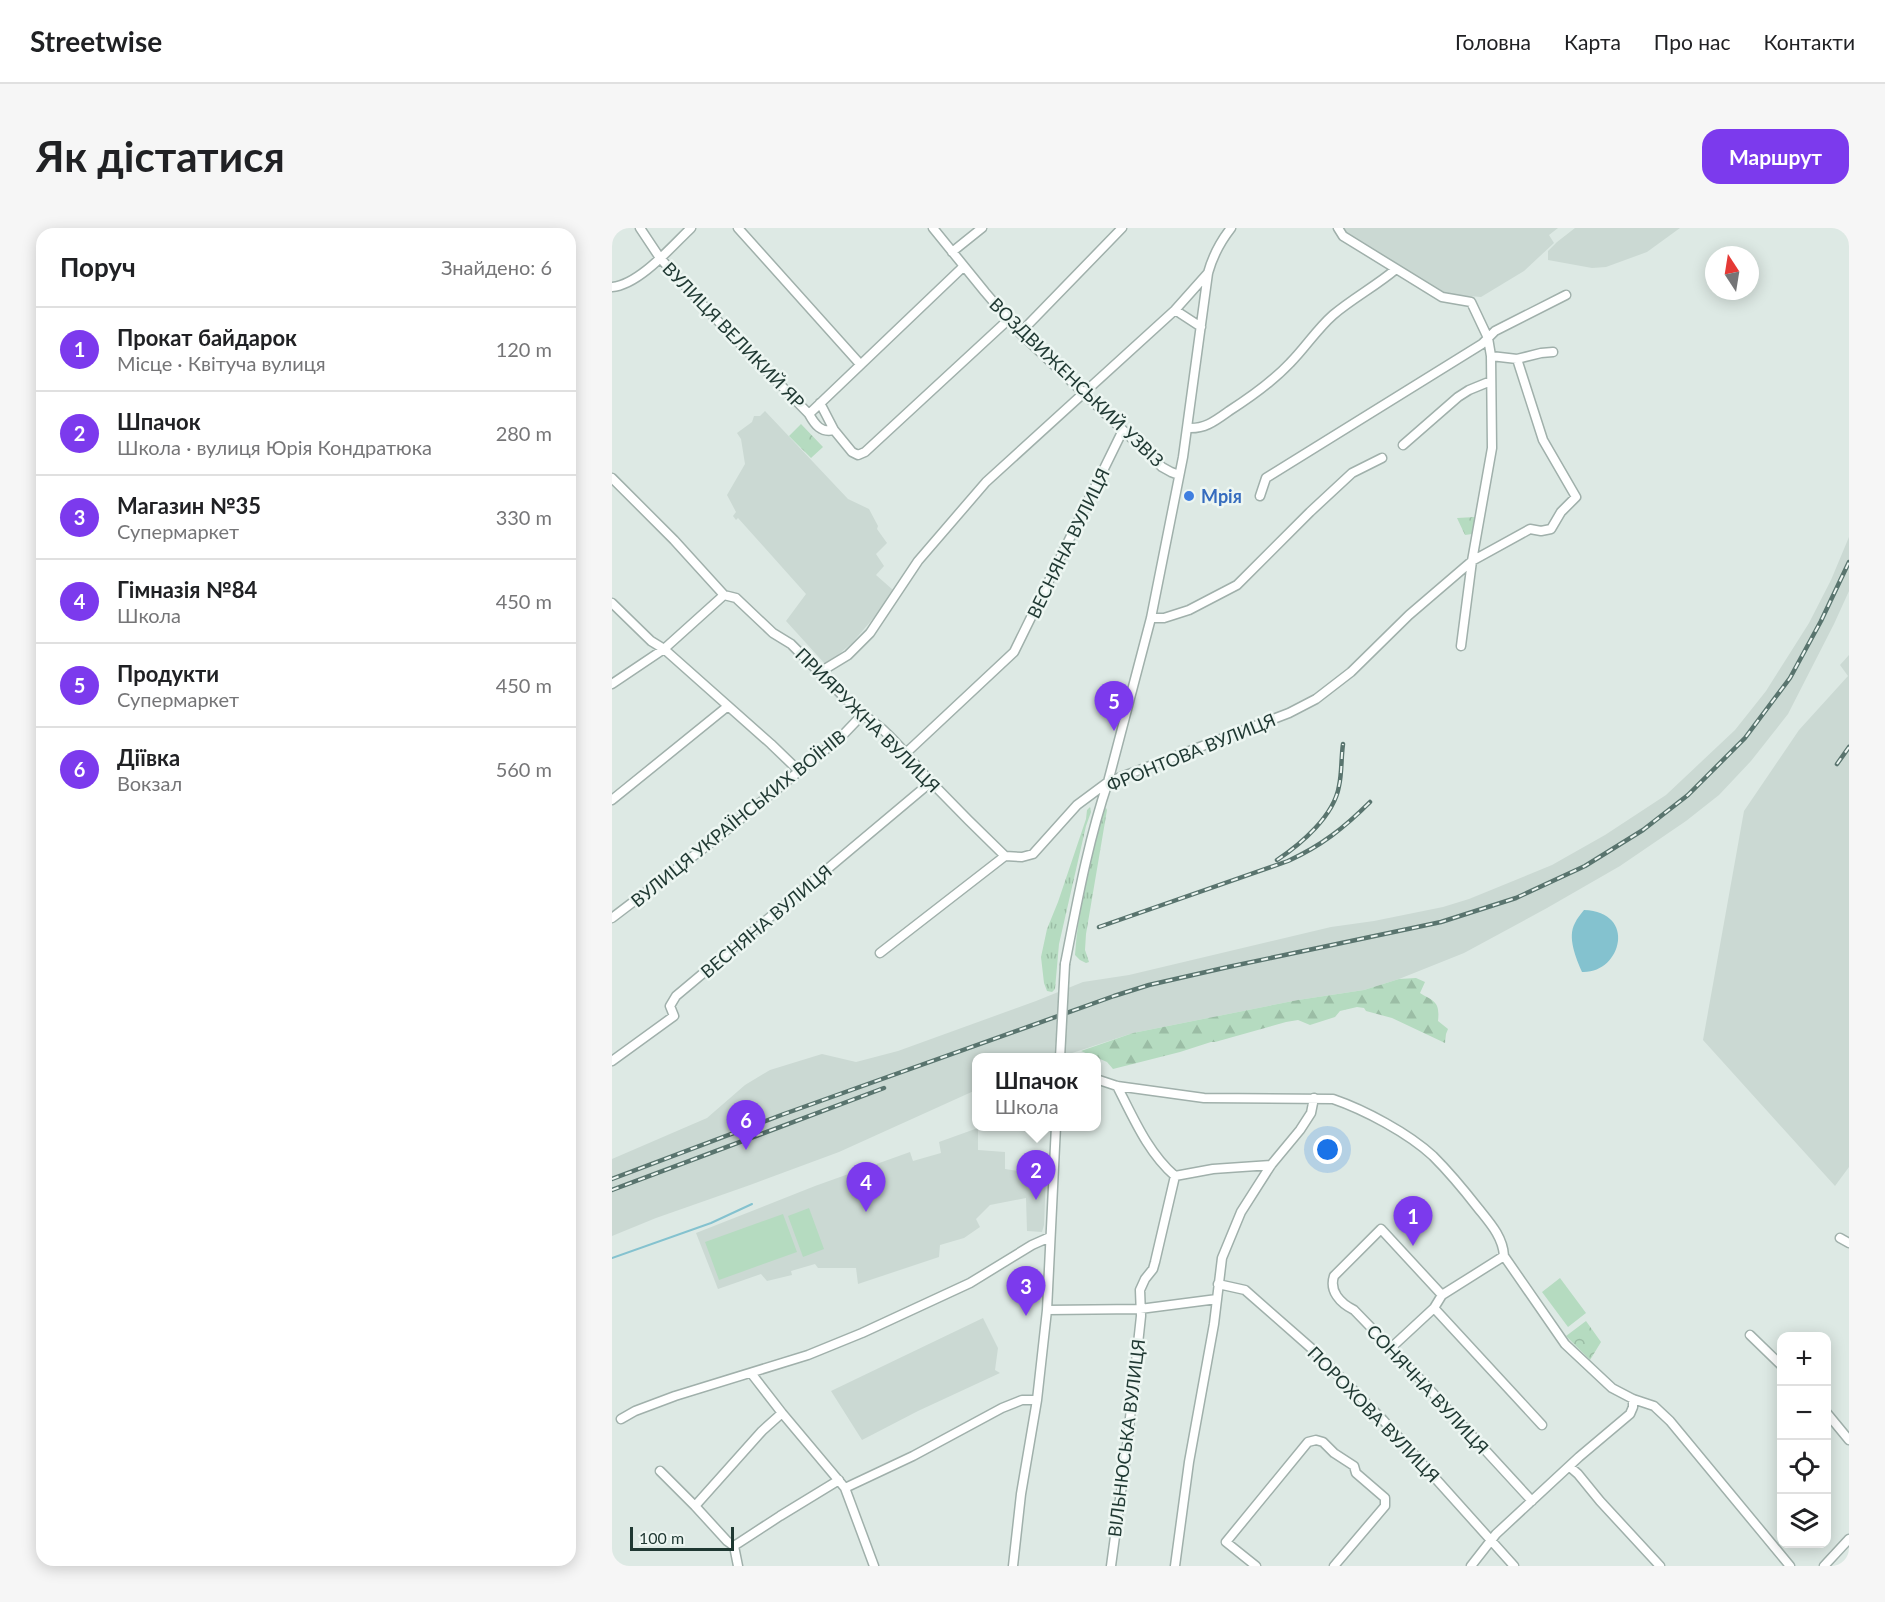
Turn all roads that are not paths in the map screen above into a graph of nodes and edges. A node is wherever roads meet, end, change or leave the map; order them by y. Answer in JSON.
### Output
{"nodes":[{"id":1,"x":640,"y":228,"type":"edge"},
{"id":2,"x":691,"y":228,"type":"edge"},
{"id":3,"x":738,"y":228,"type":"edge"},
{"id":4,"x":933,"y":228,"type":"edge"},
{"id":5,"x":982,"y":228,"type":"edge"},
{"id":6,"x":1122,"y":228,"type":"edge"},
{"id":7,"x":1231,"y":228,"type":"edge"},
{"id":8,"x":1338,"y":228,"type":"edge"},
{"id":9,"x":952,"y":252,"type":"junction"},
{"id":10,"x":660,"y":258,"type":"junction"},
{"id":11,"x":963,"y":267,"type":"junction"},
{"id":12,"x":1396,"y":269,"type":"junction"},
{"id":13,"x":1208,"y":273,"type":"junction"},
{"id":14,"x":612,"y":287,"type":"edge"},
{"id":15,"x":1566,"y":295,"type":"dead end"},
{"id":16,"x":1175,"y":310,"type":"junction"},
{"id":17,"x":1008,"y":320,"type":"junction"},
{"id":18,"x":1201,"y":327,"type":"junction"},
{"id":19,"x":1020,"y":333,"type":"junction"},
{"id":20,"x":1488,"y":338,"type":"junction"},
{"id":21,"x":1553,"y":352,"type":"dead end"},
{"id":22,"x":1491,"y":356,"type":"junction"},
{"id":23,"x":1517,"y":359,"type":"junction"},
{"id":24,"x":860,"y":364,"type":"junction"},
{"id":25,"x":1491,"y":381,"type":"junction"},
{"id":26,"x":1084,"y":394,"type":"junction"},
{"id":27,"x":820,"y":403,"type":"junction"},
{"id":28,"x":809,"y":414,"type":"junction"},
{"id":29,"x":1188,"y":428,"type":"junction"},
{"id":30,"x":834,"y":430,"type":"junction"},
{"id":31,"x":1123,"y":430,"type":"junction"},
{"id":32,"x":1403,"y":445,"type":"dead end"},
{"id":33,"x":1382,"y":458,"type":"dead end"},
{"id":34,"x":1179,"y":475,"type":"junction"},
{"id":35,"x":612,"y":478,"type":"edge"},
{"id":36,"x":1260,"y":496,"type":"dead end"},
{"id":37,"x":1472,"y":561,"type":"junction"},
{"id":38,"x":724,"y":595,"type":"junction"},
{"id":39,"x":612,"y":603,"type":"edge"},
{"id":40,"x":1151,"y":618,"type":"junction"},
{"id":41,"x":1461,"y":646,"type":"dead end"},
{"id":42,"x":664,"y":649,"type":"junction"},
{"id":43,"x":820,"y":672,"type":"junction"},
{"id":44,"x":612,"y":684,"type":"edge"},
{"id":45,"x":728,"y":706,"type":"junction"},
{"id":46,"x":862,"y":715,"type":"junction"},
{"id":47,"x":906,"y":753,"type":"junction"},
{"id":48,"x":799,"y":771,"type":"junction"},
{"id":49,"x":931,"y":782,"type":"junction"},
{"id":50,"x":1108,"y":782,"type":"junction"},
{"id":51,"x":612,"y":800,"type":"edge"},
{"id":52,"x":1005,"y":856,"type":"junction"},
{"id":53,"x":612,"y":918,"type":"edge"},
{"id":54,"x":880,"y":953,"type":"dead end"},
{"id":55,"x":1060,"y":1053,"type":"edge"},
{"id":56,"x":612,"y":1061,"type":"edge"},
{"id":57,"x":1101,"y":1081,"type":"edge"},
{"id":58,"x":1117,"y":1086,"type":"junction"},
{"id":59,"x":1314,"y":1098,"type":"junction"},
{"id":60,"x":1056,"y":1131,"type":"edge"},
{"id":61,"x":1271,"y":1165,"type":"junction"},
{"id":62,"x":1174,"y":1176,"type":"junction"},
{"id":63,"x":1050,"y":1237,"type":"junction"},
{"id":64,"x":1840,"y":1238,"type":"dead end"},
{"id":65,"x":1849,"y":1243,"type":"edge"},
{"id":66,"x":1504,"y":1256,"type":"junction"},
{"id":67,"x":1218,"y":1284,"type":"junction"},
{"id":68,"x":1442,"y":1295,"type":"junction"},
{"id":69,"x":1217,"y":1299,"type":"junction"},
{"id":70,"x":1434,"y":1308,"type":"junction"},
{"id":71,"x":1140,"y":1309,"type":"junction"},
{"id":72,"x":1047,"y":1310,"type":"junction"},
{"id":73,"x":1750,"y":1335,"type":"dead end"},
{"id":74,"x":1393,"y":1346,"type":"junction"},
{"id":75,"x":1777,"y":1361,"type":"edge"},
{"id":76,"x":751,"y":1373,"type":"junction"},
{"id":77,"x":1633,"y":1399,"type":"junction"},
{"id":78,"x":1038,"y":1400,"type":"junction"},
{"id":79,"x":782,"y":1413,"type":"junction"},
{"id":80,"x":1831,"y":1417,"type":"edge"},
{"id":81,"x":621,"y":1419,"type":"dead end"},
{"id":82,"x":1542,"y":1425,"type":"dead end"},
{"id":83,"x":1849,"y":1440,"type":"edge"},
{"id":84,"x":1570,"y":1467,"type":"junction"},
{"id":85,"x":660,"y":1471,"type":"dead end"},
{"id":86,"x":842,"y":1484,"type":"junction"},
{"id":87,"x":1532,"y":1501,"type":"junction"},
{"id":88,"x":695,"y":1506,"type":"junction"},
{"id":89,"x":1849,"y":1539,"type":"edge"},
{"id":90,"x":1492,"y":1540,"type":"junction"},
{"id":91,"x":734,"y":1546,"type":"junction"},
{"id":92,"x":872,"y":1562,"type":"edge"},
{"id":93,"x":738,"y":1566,"type":"edge"},
{"id":94,"x":1013,"y":1566,"type":"edge"},
{"id":95,"x":1111,"y":1566,"type":"edge"},
{"id":96,"x":1175,"y":1566,"type":"edge"},
{"id":97,"x":1256,"y":1566,"type":"edge"},
{"id":98,"x":1334,"y":1566,"type":"edge"},
{"id":99,"x":1471,"y":1566,"type":"edge"},
{"id":100,"x":1514,"y":1566,"type":"edge"},
{"id":101,"x":1660,"y":1566,"type":"edge"},
{"id":102,"x":1790,"y":1566,"type":"edge"},
{"id":103,"x":1824,"y":1566,"type":"edge"}],
"edges":[{"from":1,"to":10,"type":"street","name":"ВУЛИЦЯ ВЕЛИКИЙ ЯР"},
{"from":2,"to":10,"type":"street"},
{"from":3,"to":24,"type":"street"},
{"from":4,"to":9,"type":"street","name":"ВОЗДВИЖЕНСЬКИЙ УЗВІЗ"},
{"from":5,"to":9,"type":"street"},
{"from":6,"to":19,"type":"street"},
{"from":7,"to":13,"type":"street"},
{"from":8,"to":12,"type":"street"},
{"from":9,"to":11,"type":"street","name":"ВОЗДВИЖЕНСЬКИЙ УЗВІЗ"},
{"from":10,"to":14,"type":"street"},
{"from":10,"to":28,"type":"street","name":"ВУЛИЦЯ ВЕЛИКИЙ ЯР"},
{"from":11,"to":17,"type":"street","name":"ВОЗДВИЖЕНСЬКИЙ УЗВІЗ"},
{"from":11,"to":24,"type":"street"},
{"from":12,"to":20,"type":"street"},
{"from":12,"to":29,"type":"street"},
{"from":13,"to":16,"type":"street"},
{"from":13,"to":18,"type":"street"},
{"from":15,"to":20,"type":"street"},
{"from":16,"to":18,"type":"street"},
{"from":16,"to":26,"type":"street"},
{"from":17,"to":19,"type":"street","name":"ВОЗДВИЖЕНСЬКИЙ УЗВІЗ"},
{"from":17,"to":30,"type":"street","name":"ВУЛИЦЯ ВЕЛИКИЙ ЯР"},
{"from":18,"to":29,"type":"street"},
{"from":19,"to":26,"type":"street","name":"ВОЗДВИЖЕНСЬКИЙ УЗВІЗ"},
{"from":20,"to":22,"type":"street"},
{"from":20,"to":36,"type":"street"},
{"from":21,"to":23,"type":"street"},
{"from":22,"to":23,"type":"street"},
{"from":22,"to":25,"type":"street"},
{"from":23,"to":37,"type":"street","name":"ФРОНТОВА ВУЛИЦЯ"},
{"from":24,"to":27,"type":"street"},
{"from":25,"to":32,"type":"street"},
{"from":25,"to":37,"type":"street"},
{"from":26,"to":31,"type":"street","name":"ВОЗДВИЖЕНСЬКИЙ УЗВІЗ"},
{"from":26,"to":43,"type":"street"},
{"from":27,"to":28,"type":"street"},
{"from":27,"to":30,"type":"street","name":"ВУЛИЦЯ ВЕЛИКИЙ ЯР"},
{"from":28,"to":30,"type":"street","name":"ВУЛИЦЯ ВЕЛИКИЙ ЯР"},
{"from":29,"to":34,"type":"street"},
{"from":31,"to":34,"type":"street","name":"ВОЗДВИЖЕНСЬКИЙ УЗВІЗ"},
{"from":31,"to":47,"type":"street","name":"ВЕСНЯНА ВУЛИЦЯ"},
{"from":33,"to":40,"type":"street"},
{"from":34,"to":40,"type":"street"},
{"from":35,"to":38,"type":"street","name":"ПРИЯРУЖНА ВУЛИЦЯ"},
{"from":37,"to":41,"type":"street"},
{"from":37,"to":50,"type":"street","name":"ФРОНТОВА ВУЛИЦЯ"},
{"from":38,"to":42,"type":"street"},
{"from":38,"to":43,"type":"street","name":"ПРИЯРУЖНА ВУЛИЦЯ"},
{"from":39,"to":42,"type":"street"},
{"from":40,"to":50,"type":"street"},
{"from":42,"to":44,"type":"street"},
{"from":42,"to":45,"type":"street"},
{"from":43,"to":46,"type":"street","name":"ПРИЯРУЖНА ВУЛИЦЯ"},
{"from":45,"to":48,"type":"street"},
{"from":45,"to":51,"type":"street"},
{"from":46,"to":47,"type":"street","name":"ПРИЯРУЖНА ВУЛИЦЯ"},
{"from":46,"to":48,"type":"street","name":"ВУЛИЦЯ УКРАЇНСЬКИХ ВОЇНІВ"},
{"from":47,"to":49,"type":"street","name":"ПРИЯРУЖНА ВУЛИЦЯ"},
{"from":48,"to":53,"type":"street","name":"ВУЛИЦЯ УКРАЇНСЬКИХ ВОЇНІВ"},
{"from":49,"to":52,"type":"street","name":"ПРИЯРУЖНА ВУЛИЦЯ"},
{"from":49,"to":56,"type":"street","name":"ВЕСНЯНА ВУЛИЦЯ"},
{"from":50,"to":52,"type":"street","name":"ФРОНТОВА ВУЛИЦЯ"},
{"from":50,"to":55,"type":"street","bridge":true},
{"from":52,"to":54,"type":"street"},
{"from":57,"to":58,"type":"street"},
{"from":58,"to":59,"type":"street"},
{"from":58,"to":62,"type":"street"},
{"from":59,"to":61,"type":"street"},
{"from":59,"to":66,"type":"street"},
{"from":60,"to":63,"type":"street"},
{"from":61,"to":62,"type":"street"},
{"from":61,"to":67,"type":"street"},
{"from":62,"to":71,"type":"street","name":"ВІЛЬНЮСЬКА ВУЛИЦЯ"},
{"from":63,"to":72,"type":"street"},
{"from":63,"to":76,"type":"street"},
{"from":64,"to":65,"type":"street"},
{"from":66,"to":68,"type":"street"},
{"from":66,"to":77,"type":"street"},
{"from":67,"to":69,"type":"street"},
{"from":67,"to":90,"type":"street","name":"ПОРОХОВА ВУЛИЦЯ"},
{"from":68,"to":70,"type":"street"},
{"from":68,"to":74,"type":"street","name":"СОНЯЧНА ВУЛИЦЯ"},
{"from":69,"to":71,"type":"street"},
{"from":69,"to":96,"type":"street"},
{"from":70,"to":74,"type":"street"},
{"from":70,"to":82,"type":"street"},
{"from":71,"to":72,"type":"street"},
{"from":71,"to":95,"type":"street","name":"ВІЛЬНЮСЬКА ВУЛИЦЯ"},
{"from":72,"to":78,"type":"street"},
{"from":73,"to":75,"type":"street"},
{"from":74,"to":87,"type":"street","name":"СОНЯЧНА ВУЛИЦЯ"},
{"from":76,"to":79,"type":"street"},
{"from":76,"to":81,"type":"street"},
{"from":77,"to":84,"type":"street"},
{"from":77,"to":102,"type":"street"},
{"from":78,"to":86,"type":"street"},
{"from":78,"to":94,"type":"street"},
{"from":79,"to":86,"type":"street"},
{"from":79,"to":88,"type":"street"},
{"from":80,"to":83,"type":"street"},
{"from":84,"to":87,"type":"street"},
{"from":84,"to":101,"type":"street"},
{"from":85,"to":88,"type":"street"},
{"from":86,"to":91,"type":"street"},
{"from":86,"to":92,"type":"street"},
{"from":87,"to":90,"type":"street"},
{"from":88,"to":91,"type":"street"},
{"from":89,"to":103,"type":"street"},
{"from":90,"to":99,"type":"street"},
{"from":90,"to":100,"type":"street","name":"ПОРОХОВА ВУЛИЦЯ"},
{"from":91,"to":93,"type":"street"},
{"from":97,"to":98,"type":"street"}]}
